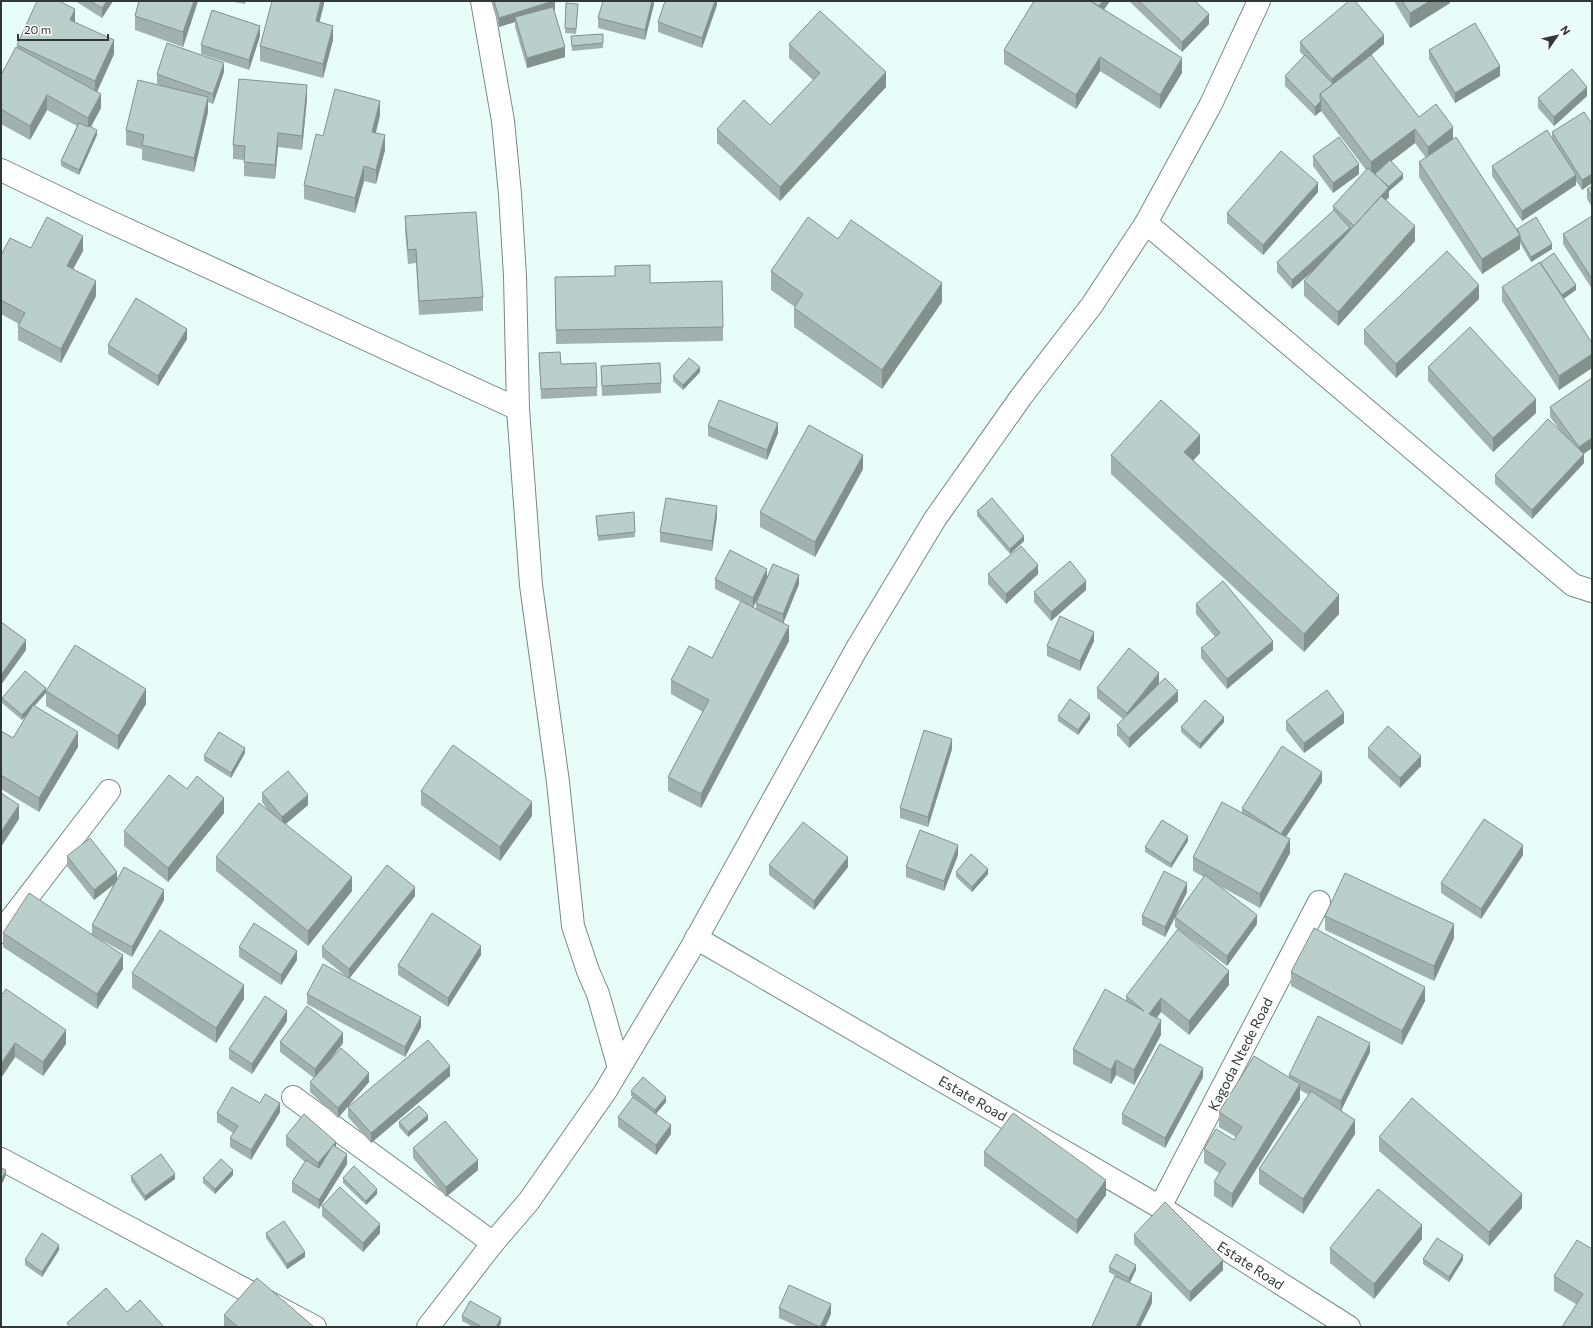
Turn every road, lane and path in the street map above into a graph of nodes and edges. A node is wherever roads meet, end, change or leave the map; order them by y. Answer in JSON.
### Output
{"nodes":[{"id":1,"x":482,"y":1,"type":"edge"},
{"id":2,"x":1259,"y":1,"type":"edge"},
{"id":3,"x":1,"y":170,"type":"edge"},
{"id":4,"x":1146,"y":222,"type":"junction"},
{"id":5,"x":518,"y":409,"type":"junction"},
{"id":6,"x":1592,"y":591,"type":"edge"},
{"id":7,"x":109,"y":791,"type":"dead end"},
{"id":8,"x":1319,"y":902,"type":"dead end"},
{"id":9,"x":1,"y":932,"type":"edge"},
{"id":10,"x":696,"y":938,"type":"junction"},
{"id":11,"x":619,"y":1068,"type":"junction"},
{"id":12,"x":293,"y":1096,"type":"dead end"},
{"id":13,"x":1,"y":1159,"type":"edge"},
{"id":14,"x":1160,"y":1206,"type":"junction"},
{"id":15,"x":493,"y":1243,"type":"junction"},
{"id":16,"x":315,"y":1327,"type":"edge"},
{"id":17,"x":428,"y":1327,"type":"edge"},
{"id":18,"x":1349,"y":1327,"type":"edge"}],
"edges":[{"from":1,"to":5,"type":"street"},
{"from":2,"to":4,"type":"street"},
{"from":3,"to":5,"type":"street"},
{"from":4,"to":6,"type":"street"},
{"from":4,"to":10,"type":"street"},
{"from":5,"to":11,"type":"street"},
{"from":7,"to":9,"type":"street"},
{"from":8,"to":14,"type":"street","name":"Kagoda Ntede Road"},
{"from":10,"to":11,"type":"street"},
{"from":10,"to":14,"type":"street","name":"Estate Road"},
{"from":11,"to":15,"type":"street"},
{"from":12,"to":15,"type":"street"},
{"from":13,"to":16,"type":"street"},
{"from":14,"to":18,"type":"street","name":"Estate Road"},
{"from":15,"to":17,"type":"street"}]}
